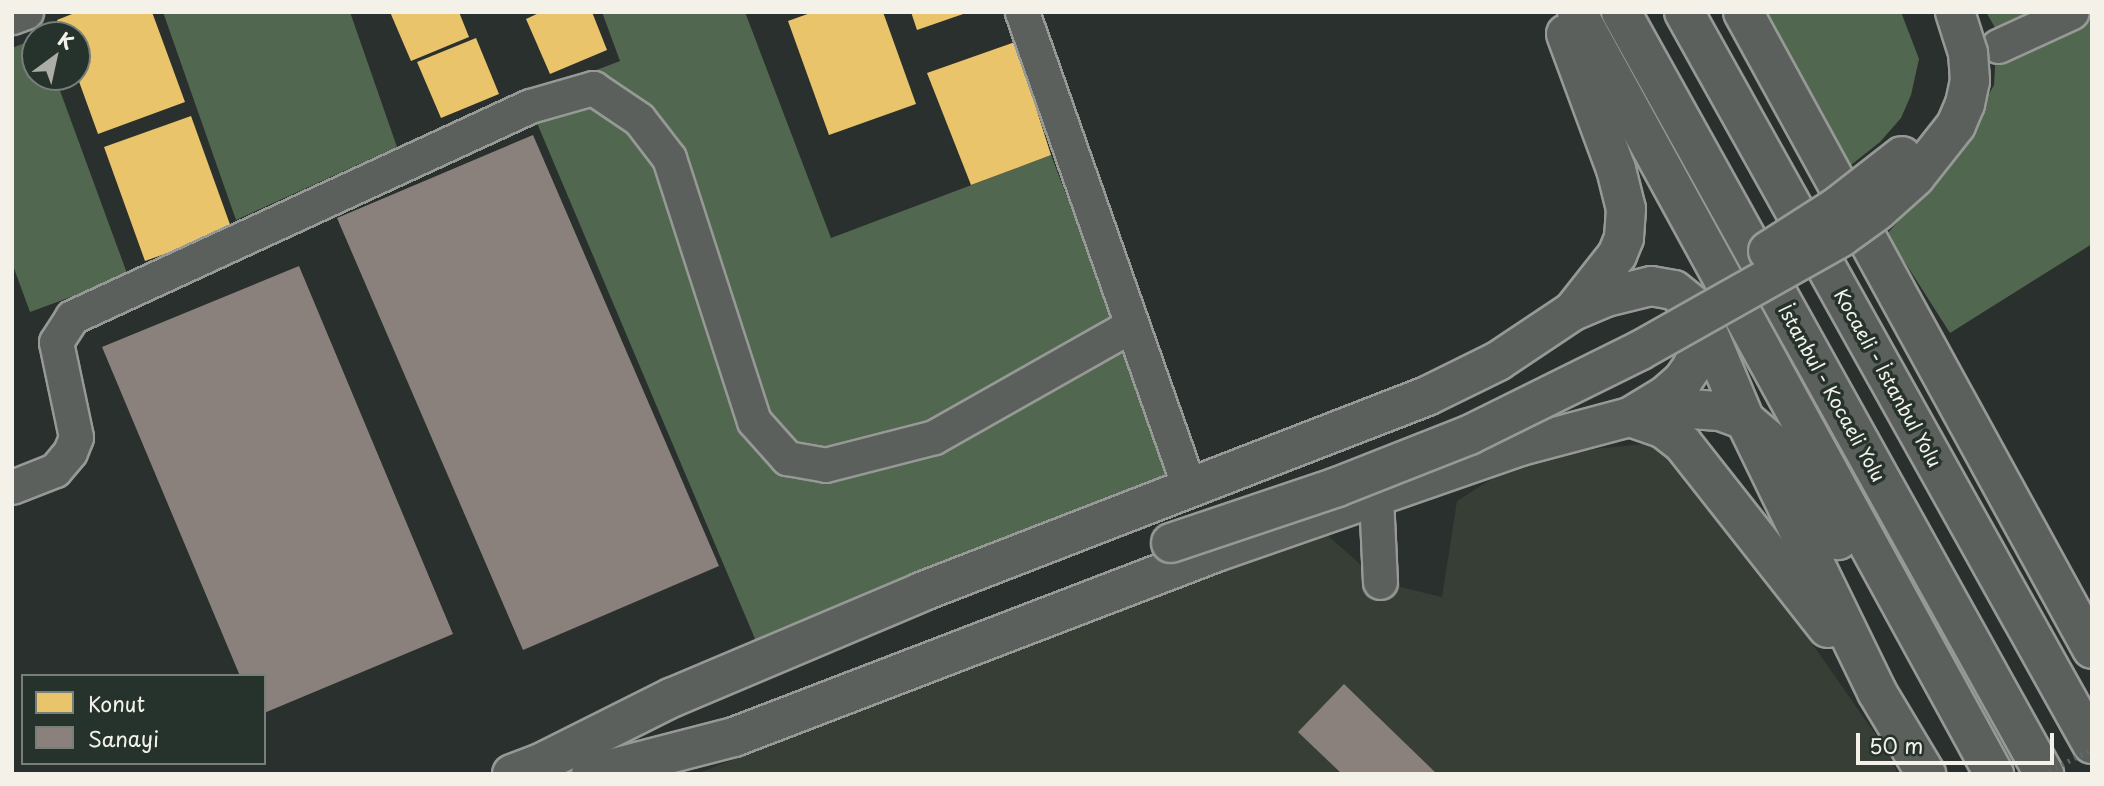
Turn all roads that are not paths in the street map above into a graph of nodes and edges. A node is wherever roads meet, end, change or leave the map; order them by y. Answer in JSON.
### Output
{"nodes":[{"id":1,"x":26,"y":12,"type":"edge"},
{"id":2,"x":1022,"y":12,"type":"edge"},
{"id":3,"x":1557,"y":12,"type":"edge"},
{"id":4,"x":1577,"y":12,"type":"edge"},
{"id":5,"x":1621,"y":12,"type":"edge"},
{"id":6,"x":1684,"y":12,"type":"edge"},
{"id":7,"x":1743,"y":12,"type":"edge"},
{"id":8,"x":1930,"y":12,"type":"edge"},
{"id":9,"x":1955,"y":12,"type":"edge"},
{"id":10,"x":2072,"y":12,"type":"edge"},
{"id":11,"x":12,"y":17,"type":"edge"},
{"id":12,"x":1998,"y":46,"type":"dead end"},
{"id":13,"x":1573,"y":311,"type":"junction"},
{"id":14,"x":1701,"y":319,"type":"junction"},
{"id":15,"x":1132,"y":326,"type":"junction"},
{"id":16,"x":1630,"y":417,"type":"junction"},
{"id":17,"x":1745,"y":420,"type":"junction"},
{"id":18,"x":12,"y":487,"type":"edge"},
{"id":19,"x":1189,"y":487,"type":"junction"},
{"id":20,"x":1376,"y":497,"type":"junction"},
{"id":21,"x":1166,"y":533,"type":"junction"},
{"id":22,"x":1380,"y":582,"type":"dead end"},
{"id":23,"x":2092,"y":649,"type":"edge"},
{"id":24,"x":1877,"y":692,"type":"junction"},
{"id":25,"x":2092,"y":746,"type":"edge"},
{"id":26,"x":1987,"y":761,"type":"edge"},
{"id":27,"x":527,"y":768,"type":"edge"},
{"id":28,"x":582,"y":774,"type":"edge"},
{"id":29,"x":591,"y":774,"type":"edge"},
{"id":30,"x":1926,"y":774,"type":"edge"},
{"id":31,"x":2044,"y":774,"type":"edge"}],
"edges":[{"from":1,"to":11,"type":"street"},
{"from":2,"to":15,"type":"street"},
{"from":3,"to":13,"type":"main road"},
{"from":4,"to":26,"type":"main road"},
{"from":5,"to":31,"type":"main road","name":"İstanbul - Kocaeli Yolu"},
{"from":6,"to":25,"type":"main road","name":"Kocaeli - İstanbul Yolu"},
{"from":7,"to":23,"type":"main road"},
{"from":8,"to":21,"type":"main road","bridge":true},
{"from":9,"to":21,"type":"main road","bridge":true},
{"from":10,"to":12,"type":"street"},
{"from":13,"to":14,"type":"main road"},
{"from":13,"to":19,"type":"main road"},
{"from":14,"to":16,"type":"main road"},
{"from":14,"to":17,"type":"main road"},
{"from":15,"to":18,"type":"street"},
{"from":15,"to":19,"type":"street"},
{"from":16,"to":17,"type":"main road"},
{"from":16,"to":20,"type":"main road"},
{"from":16,"to":24,"type":"main road"},
{"from":17,"to":24,"type":"main road"},
{"from":17,"to":26,"type":"main road"},
{"from":19,"to":27,"type":"main road"},
{"from":20,"to":22,"type":"street"},
{"from":20,"to":29,"type":"main road"},
{"from":21,"to":27,"type":"main road"},
{"from":21,"to":28,"type":"main road"},
{"from":24,"to":30,"type":"main road"}]}
